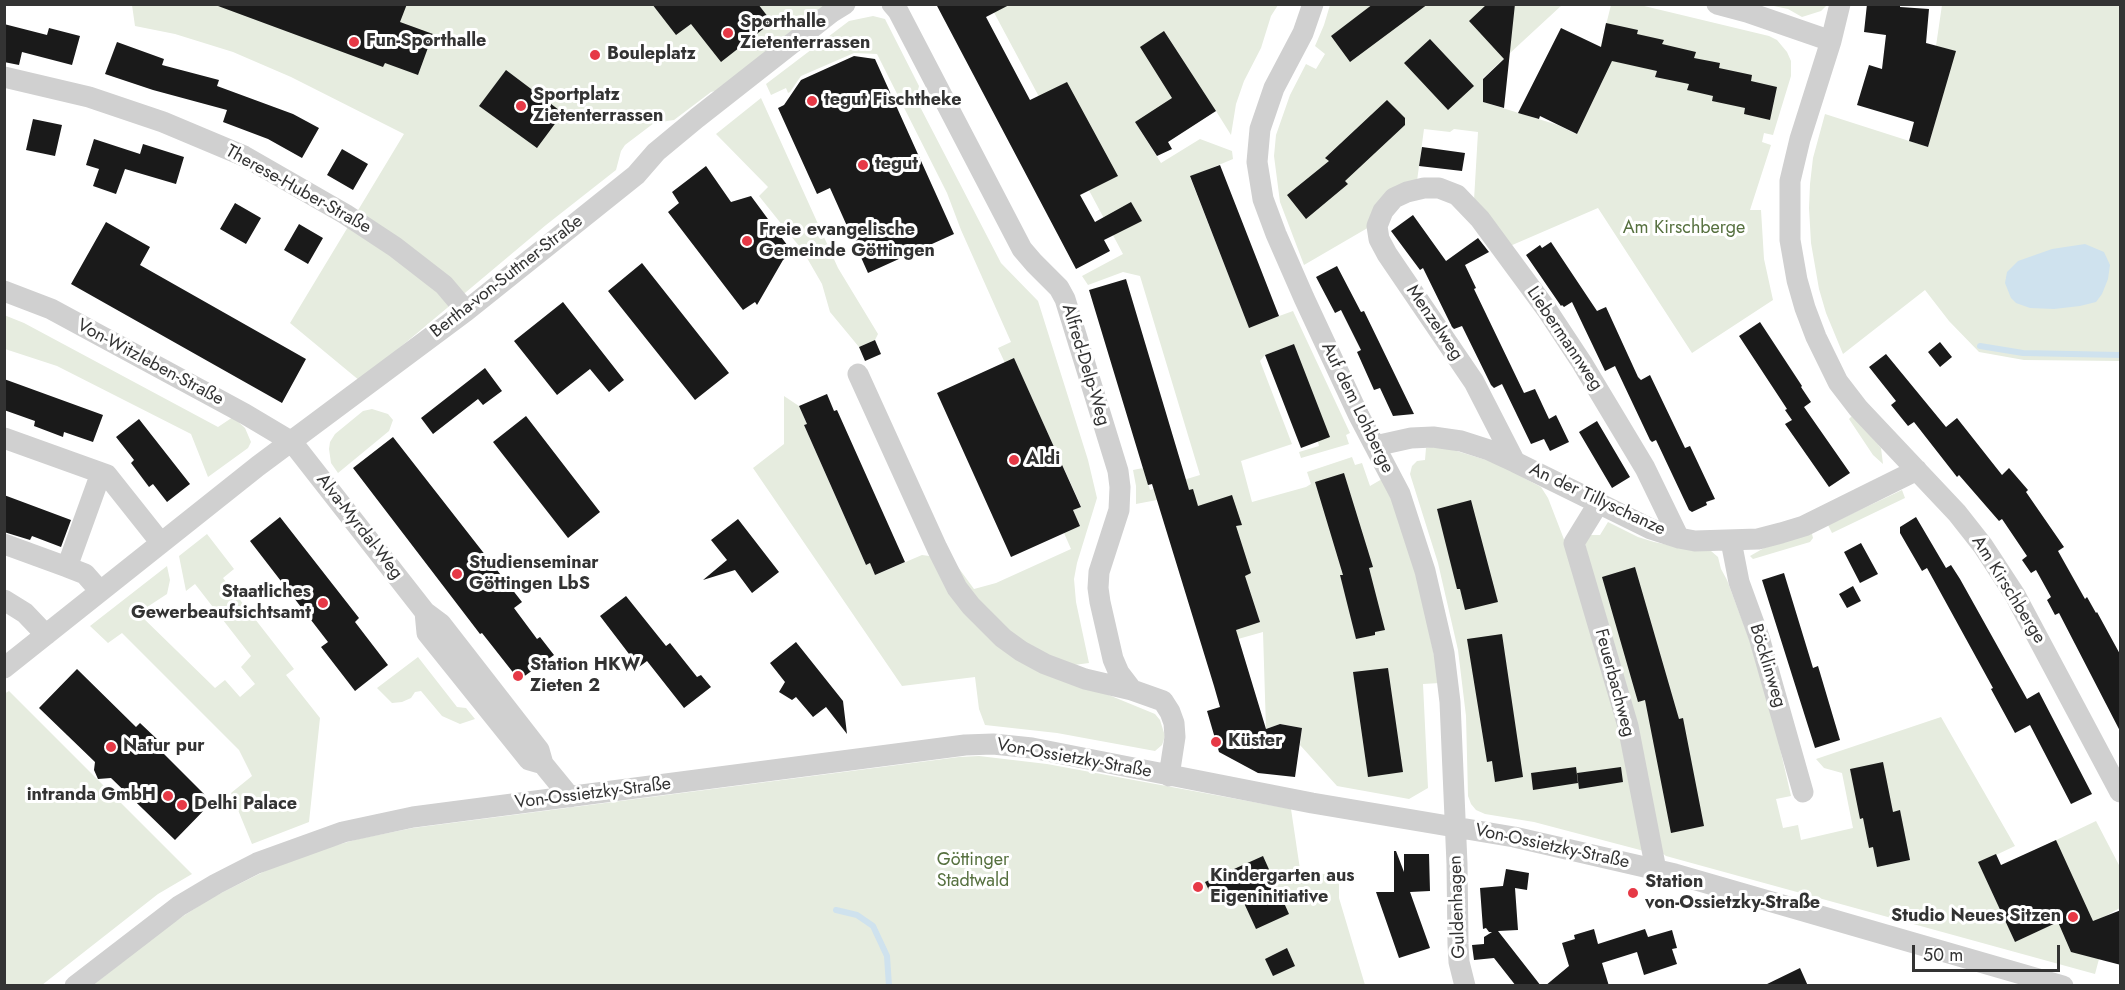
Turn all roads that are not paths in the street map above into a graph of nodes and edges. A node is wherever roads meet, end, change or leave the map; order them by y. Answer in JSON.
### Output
{"nodes":[{"id":1,"x":845,"y":4,"type":"edge"},
{"id":2,"x":892,"y":4,"type":"edge"},
{"id":3,"x":1313,"y":4,"type":"edge"},
{"id":4,"x":1717,"y":4,"type":"edge"},
{"id":5,"x":1840,"y":4,"type":"edge"},
{"id":6,"x":1831,"y":41,"type":"junction"},
{"id":7,"x":4,"y":77,"type":"edge"},
{"id":8,"x":1407,"y":192,"type":"joint"},
{"id":9,"x":4,"y":291,"type":"edge"},
{"id":10,"x":466,"y":311,"type":"junction"},
{"id":11,"x":858,"y":374,"type":"dead end"},
{"id":12,"x":4,"y":438,"type":"edge"},
{"id":13,"x":292,"y":442,"type":"junction"},
{"id":14,"x":1375,"y":446,"type":"junction"},
{"id":15,"x":1515,"y":462,"type":"junction"},
{"id":16,"x":1917,"y":470,"type":"junction"},
{"id":17,"x":101,"y":473,"type":"junction"},
{"id":18,"x":1598,"y":504,"type":"junction"},
{"id":19,"x":1679,"y":538,"type":"junction"},
{"id":20,"x":1731,"y":541,"type":"junction"},
{"id":21,"x":161,"y":543,"type":"junction"},
{"id":22,"x":4,"y":544,"type":"edge"},
{"id":23,"x":67,"y":567,"type":"junction"},
{"id":24,"x":100,"y":591,"type":"junction"},
{"id":25,"x":4,"y":600,"type":"edge"},
{"id":26,"x":46,"y":635,"type":"junction"},
{"id":27,"x":4,"y":668,"type":"edge"},
{"id":28,"x":1132,"y":690,"type":"junction"},
{"id":29,"x":1169,"y":776,"type":"junction"},
{"id":30,"x":1803,"y":792,"type":"dead end"},
{"id":31,"x":2121,"y":792,"type":"edge"},
{"id":32,"x":570,"y":797,"type":"junction"},
{"id":33,"x":1456,"y":827,"type":"junction"},
{"id":34,"x":1656,"y":870,"type":"junction"},
{"id":35,"x":75,"y":986,"type":"edge"},
{"id":36,"x":1465,"y":986,"type":"edge"},
{"id":37,"x":2063,"y":986,"type":"edge"}],
"edges":[{"from":1,"to":10,"type":"street","name":"Bertha-von-Suttner-Straße"},
{"from":2,"to":28,"type":"street","name":"Alfred-Delp-Weg"},
{"from":3,"to":14,"type":"street","name":"Auf dem Lohberge"},
{"from":4,"to":6,"type":"street"},
{"from":5,"to":6,"type":"street","name":"Am Kirschberge"},
{"from":6,"to":16,"type":"street","name":"Am Kirschberge"},
{"from":7,"to":10,"type":"street","name":"Therese-Huber-Straße"},
{"from":8,"to":15,"type":"street","name":"Menzelweg"},
{"from":8,"to":19,"type":"street","name":"Liebermannweg"},
{"from":9,"to":13,"type":"street","name":"Von-Witzleben-Straße"},
{"from":10,"to":13,"type":"street","name":"Bertha-von-Suttner-Straße"},
{"from":11,"to":28,"type":"street"},
{"from":12,"to":17,"type":"street"},
{"from":13,"to":21,"type":"street","name":"Bertha-von-Suttner-Straße"},
{"from":13,"to":32,"type":"street","name":"Alva-Myrdal-Weg"},
{"from":14,"to":15,"type":"street","name":"An der Tillyschanze"},
{"from":14,"to":33,"type":"street","name":"Auf dem Lohberge"},
{"from":15,"to":18,"type":"street","name":"An der Tillyschanze"},
{"from":16,"to":20,"type":"street","name":"An der Tillyschanze"},
{"from":16,"to":31,"type":"street","name":"Am Kirschberge"},
{"from":17,"to":21,"type":"street"},
{"from":17,"to":23,"type":"street"},
{"from":18,"to":19,"type":"street","name":"An der Tillyschanze"},
{"from":18,"to":34,"type":"street","name":"Feuerbachweg"},
{"from":19,"to":20,"type":"street","name":"An der Tillyschanze"},
{"from":20,"to":30,"type":"street","name":"Böcklinweg"},
{"from":21,"to":24,"type":"street","name":"Bertha-von-Suttner-Straße"},
{"from":22,"to":23,"type":"street"},
{"from":23,"to":24,"type":"street"},
{"from":24,"to":26,"type":"street","name":"Bertha-von-Suttner-Straße"},
{"from":25,"to":26,"type":"street"},
{"from":26,"to":27,"type":"street","name":"Bertha-von-Suttner-Straße"},
{"from":28,"to":29,"type":"street"},
{"from":29,"to":32,"type":"street","name":"Von-Ossietzky-Straße"},
{"from":29,"to":33,"type":"street","name":"Von-Ossietzky-Straße"},
{"from":32,"to":35,"type":"street","name":"Von-Ossietzky-Straße"},
{"from":33,"to":34,"type":"street","name":"Von-Ossietzky-Straße"},
{"from":33,"to":36,"type":"street","name":"Guldenhagen"},
{"from":34,"to":37,"type":"street","name":"Von-Ossietzky-Straße"}]}
